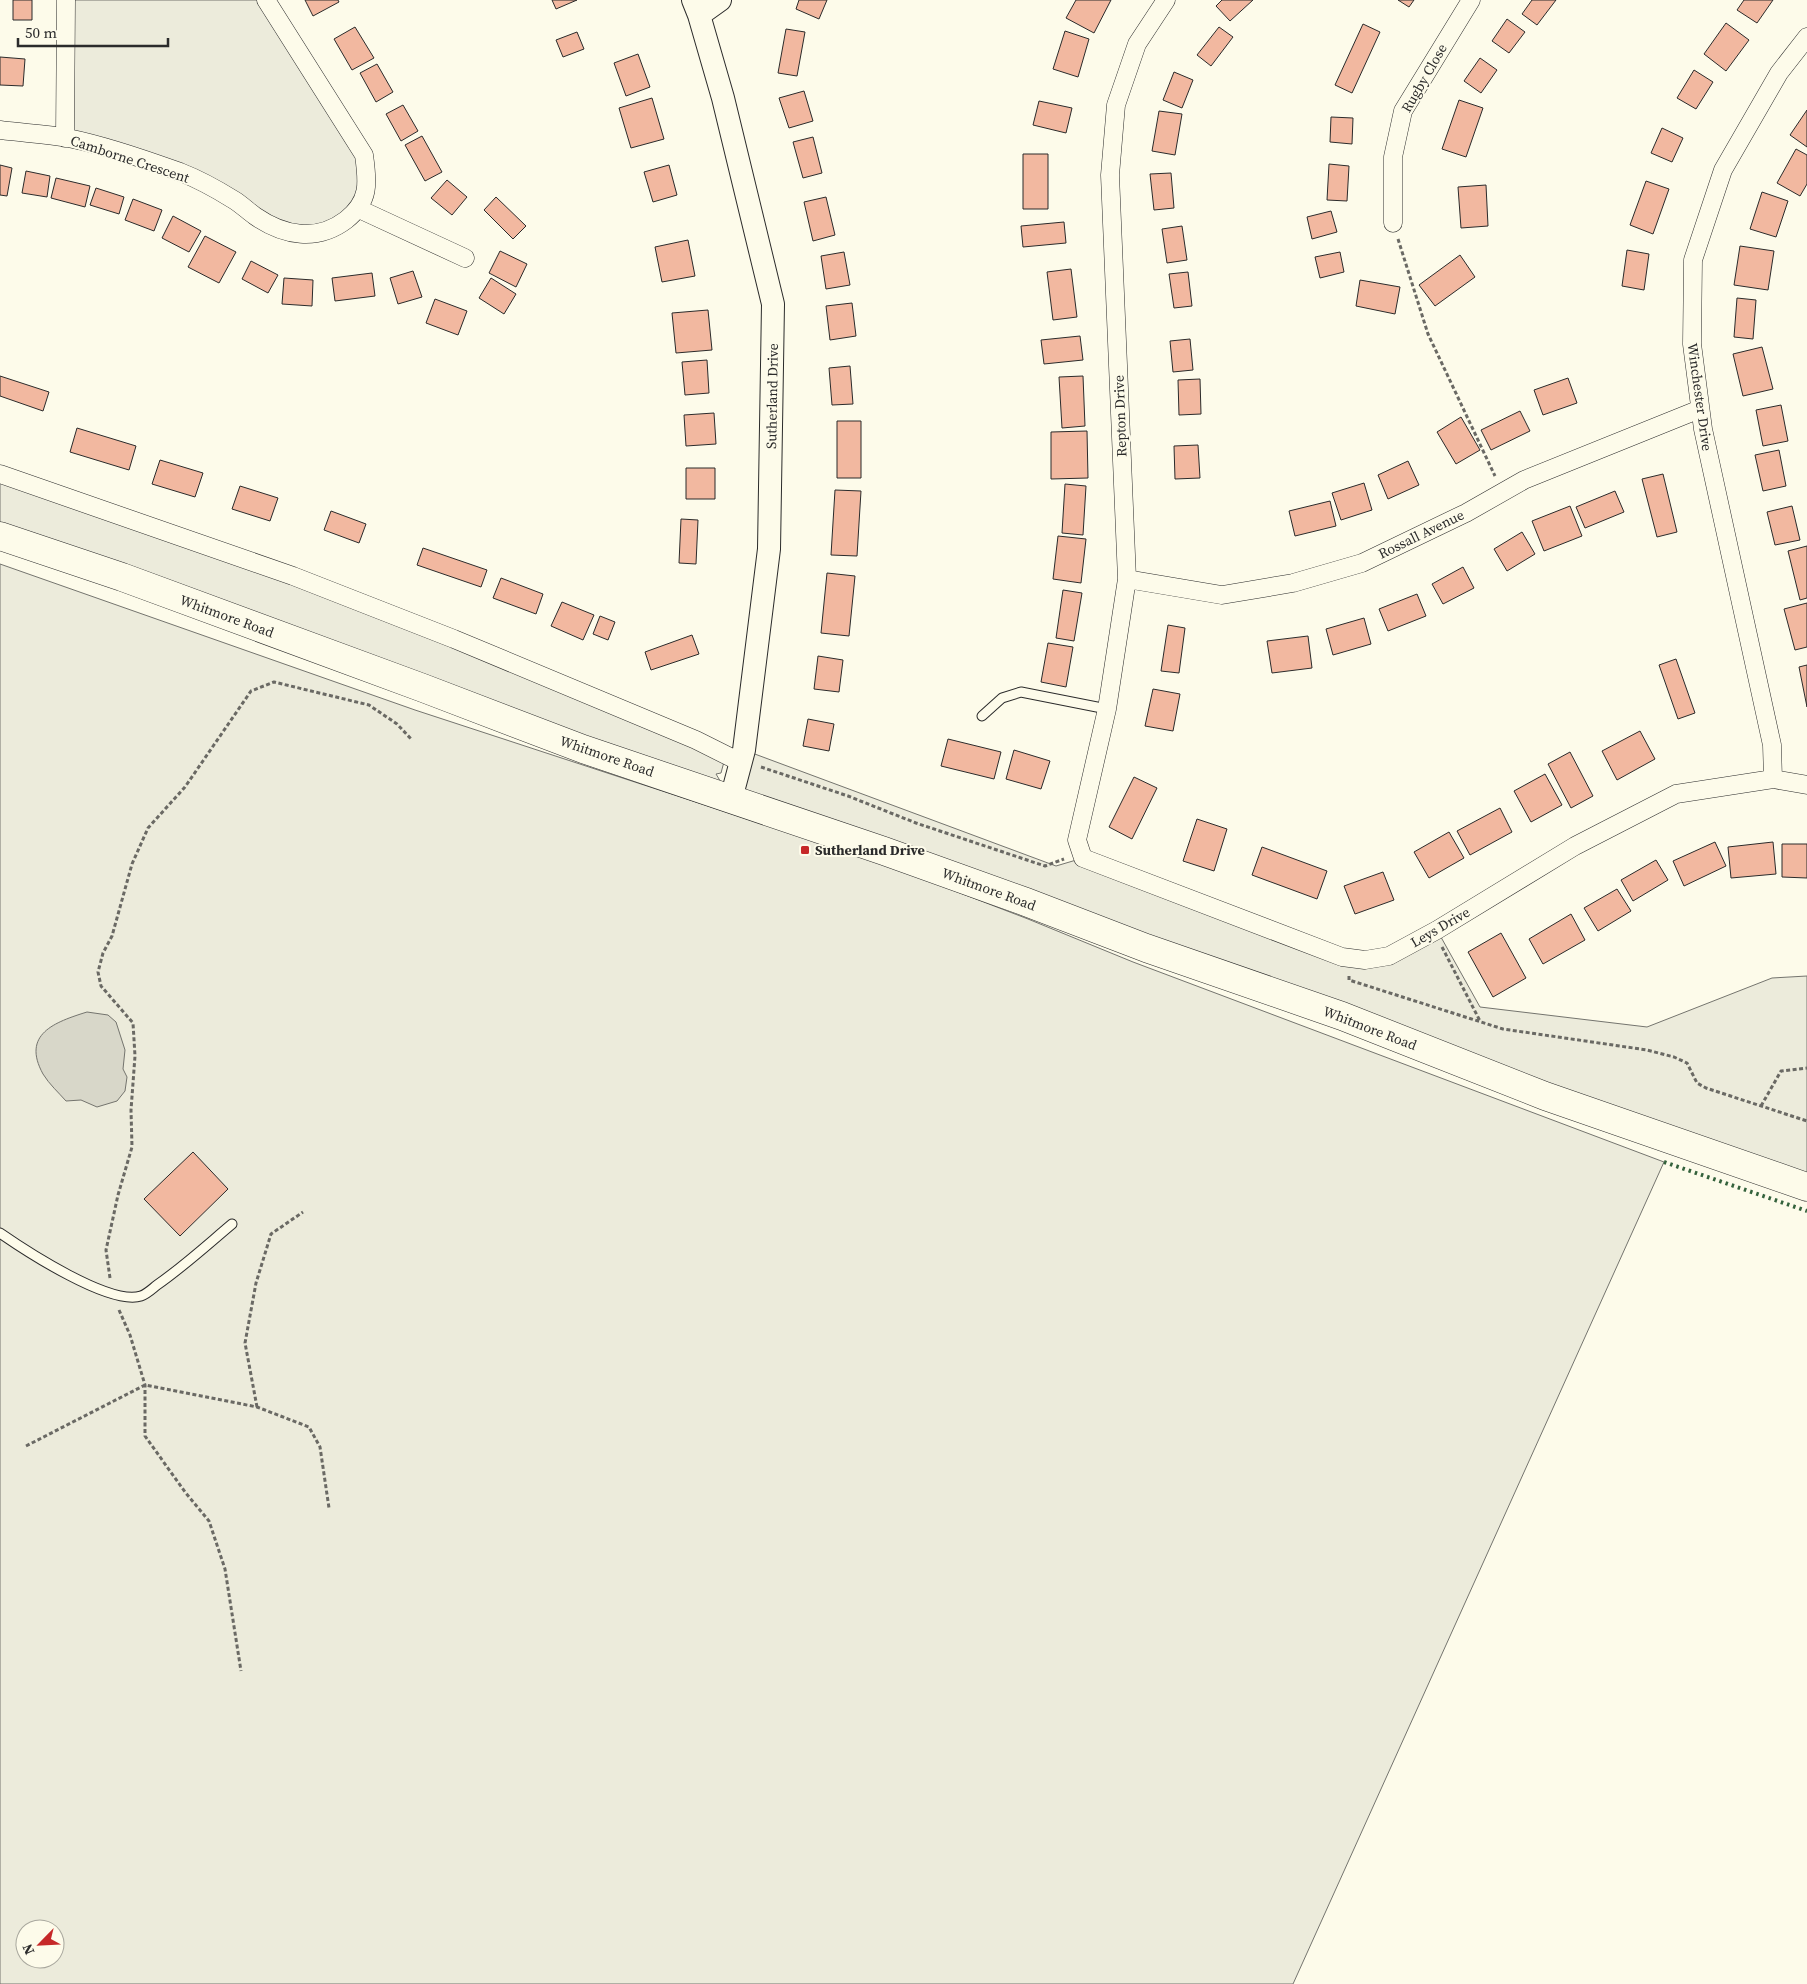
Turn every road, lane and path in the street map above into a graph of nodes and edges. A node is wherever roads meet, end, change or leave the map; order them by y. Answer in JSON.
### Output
{"nodes":[{"id":1,"x":66,"y":0,"type":"edge"},
{"id":2,"x":266,"y":0,"type":"edge"},
{"id":3,"x":720,"y":0,"type":"edge"},
{"id":4,"x":1166,"y":0,"type":"edge"},
{"id":5,"x":1471,"y":0,"type":"edge"},
{"id":6,"x":696,"y":7,"type":"edge"},
{"id":7,"x":1807,"y":37,"type":"edge"},
{"id":8,"x":0,"y":130,"type":"edge"},
{"id":9,"x":65,"y":138,"type":"junction"},
{"id":10,"x":359,"y":209,"type":"junction"},
{"id":11,"x":1393,"y":223,"type":"joint"},
{"id":12,"x":465,"y":258,"type":"dead end"},
{"id":13,"x":1700,"y":410,"type":"junction"},
{"id":14,"x":0,"y":474,"type":"edge"},
{"id":15,"x":1503,"y":492,"type":"junction"},
{"id":16,"x":0,"y":536,"type":"edge"},
{"id":17,"x":1126,"y":579,"type":"junction"},
{"id":18,"x":1107,"y":709,"type":"junction"},
{"id":19,"x":982,"y":716,"type":"dead end"},
{"id":20,"x":412,"y":740,"type":"dead end"},
{"id":21,"x":740,"y":762,"type":"junction"},
{"id":22,"x":1773,"y":779,"type":"junction"},
{"id":23,"x":1807,"y":785,"type":"edge"},
{"id":24,"x":731,"y":800,"type":"junction"},
{"id":25,"x":1080,"y":846,"type":"junction"},
{"id":26,"x":1433,"y":932,"type":"junction"},
{"id":27,"x":1345,"y":958,"type":"junction"},
{"id":28,"x":1480,"y":1022,"type":"junction"},
{"id":29,"x":1807,"y":1068,"type":"edge"},
{"id":30,"x":1762,"y":1106,"type":"junction"},
{"id":31,"x":1807,"y":1121,"type":"edge"},
{"id":32,"x":1807,"y":1187,"type":"edge"},
{"id":33,"x":302,"y":1212,"type":"dead end"},
{"id":34,"x":232,"y":1224,"type":"dead end"},
{"id":35,"x":0,"y":1232,"type":"edge"},
{"id":36,"x":112,"y":1293,"type":"junction"},
{"id":37,"x":145,"y":1385,"type":"junction"},
{"id":38,"x":257,"y":1406,"type":"junction"},
{"id":39,"x":26,"y":1446,"type":"dead end"},
{"id":40,"x":329,"y":1508,"type":"dead end"},
{"id":41,"x":241,"y":1671,"type":"dead end"}],
"edges":[{"from":1,"to":9,"type":"street"},
{"from":2,"to":10,"type":"street"},
{"from":3,"to":6,"type":"street"},
{"from":4,"to":17,"type":"street","name":"Repton Drive"},
{"from":5,"to":11,"type":"street","name":"Rugby Close"},
{"from":6,"to":21,"type":"street","name":"Sutherland Drive"},
{"from":7,"to":13,"type":"street","name":"Winchester Drive"},
{"from":8,"to":9,"type":"street","name":"Camborne Crescent"},
{"from":9,"to":10,"type":"street","name":"Camborne Crescent"},
{"from":10,"to":12,"type":"street"},
{"from":11,"to":15,"type":"path"},
{"from":13,"to":15,"type":"street","name":"Rossall Avenue"},
{"from":13,"to":22,"type":"street","name":"Winchester Drive"},
{"from":14,"to":21,"type":"street"},
{"from":15,"to":17,"type":"street","name":"Rossall Avenue"},
{"from":16,"to":24,"type":"highway","name":"Whitmore Road"},
{"from":17,"to":18,"type":"street","name":"Repton Drive"},
{"from":18,"to":19,"type":"lane"},
{"from":18,"to":25,"type":"street","name":"Repton Drive"},
{"from":20,"to":36,"type":"path"},
{"from":21,"to":24,"type":"street","name":"Sutherland Drive"},
{"from":21,"to":25,"type":"path"},
{"from":22,"to":23,"type":"street","name":"Leys Drive"},
{"from":22,"to":26,"type":"street","name":"Leys Drive"},
{"from":24,"to":32,"type":"highway","name":"Whitmore Road"},
{"from":25,"to":27,"type":"street","name":"Leys Drive"},
{"from":26,"to":27,"type":"street","name":"Leys Drive"},
{"from":26,"to":28,"type":"path"},
{"from":27,"to":28,"type":"path"},
{"from":28,"to":30,"type":"path"},
{"from":29,"to":30,"type":"path"},
{"from":30,"to":31,"type":"path"},
{"from":33,"to":38,"type":"path"},
{"from":34,"to":36,"type":"lane"},
{"from":35,"to":36,"type":"lane"},
{"from":36,"to":37,"type":"path"},
{"from":37,"to":38,"type":"path"},
{"from":37,"to":39,"type":"path"},
{"from":37,"to":41,"type":"path"},
{"from":38,"to":40,"type":"path"}]}
